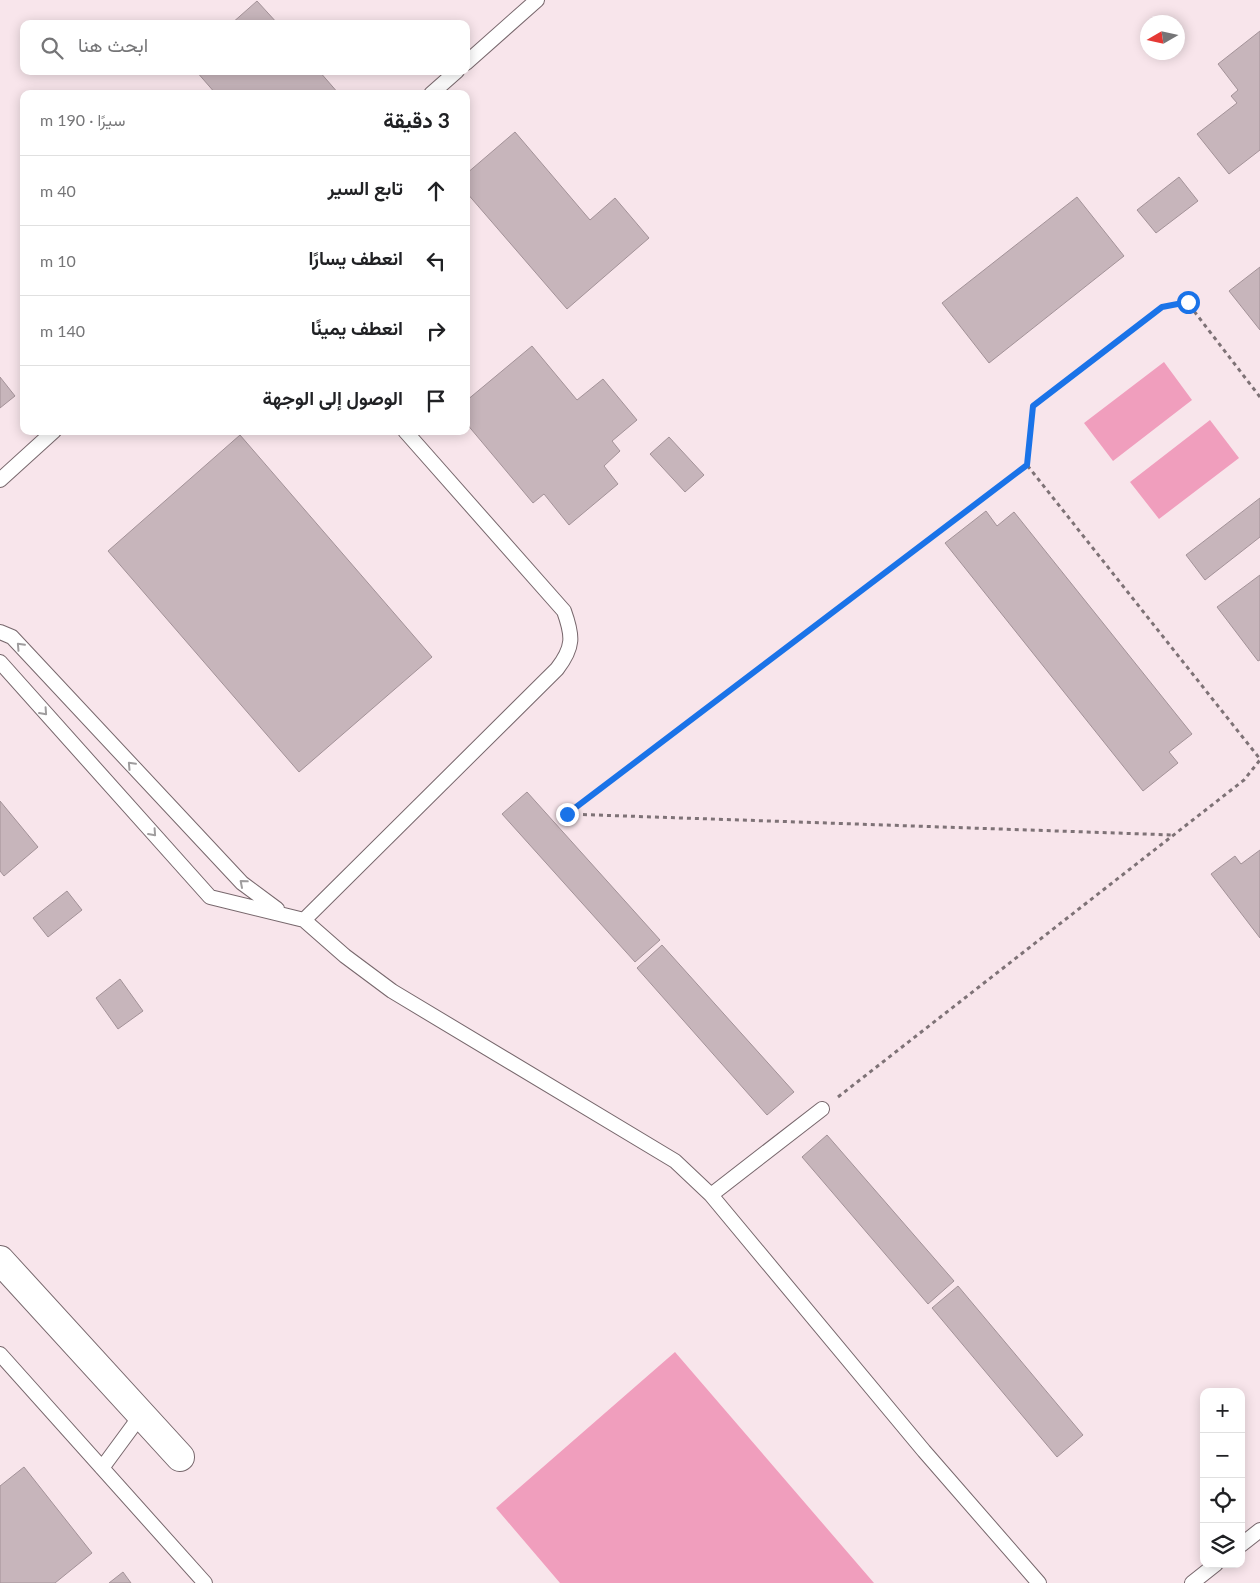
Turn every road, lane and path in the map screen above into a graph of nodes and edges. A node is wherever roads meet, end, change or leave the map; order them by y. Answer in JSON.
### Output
{"nodes":[{"id":1,"x":536,"y":0,"type":"edge"},
{"id":2,"x":470,"y":59,"type":"edge"},
{"id":3,"x":452,"y":75,"type":"edge"},
{"id":4,"x":435,"y":90,"type":"edge"},
{"id":5,"x":1260,"y":397,"type":"edge"},
{"id":6,"x":50,"y":435,"type":"edge"},
{"id":7,"x":409,"y":435,"type":"edge"},
{"id":8,"x":1027,"y":465,"type":"junction"},
{"id":9,"x":0,"y":480,"type":"edge"},
{"id":10,"x":0,"y":632,"type":"edge"},
{"id":11,"x":0,"y":662,"type":"edge"},
{"id":12,"x":1260,"y":760,"type":"edge"},
{"id":13,"x":1173,"y":835,"type":"junction"},
{"id":14,"x":282,"y":912,"type":"junction"},
{"id":15,"x":304,"y":920,"type":"junction"},
{"id":16,"x":822,"y":1109,"type":"joint"},
{"id":17,"x":711,"y":1195,"type":"junction"},
{"id":18,"x":0,"y":1260,"type":"edge"},
{"id":19,"x":0,"y":1354,"type":"edge"},
{"id":20,"x":141,"y":1414,"type":"junction"},
{"id":21,"x":180,"y":1457,"type":"dead end"},
{"id":22,"x":102,"y":1468,"type":"junction"},
{"id":23,"x":1260,"y":1530,"type":"edge"},
{"id":24,"x":1245,"y":1542,"type":"edge"},
{"id":25,"x":1211,"y":1568,"type":"edge"},
{"id":26,"x":206,"y":1583,"type":"edge"},
{"id":27,"x":1039,"y":1583,"type":"edge"},
{"id":28,"x":1192,"y":1583,"type":"edge"}],
"edges":[{"from":1,"to":2,"type":"lane"},
{"from":3,"to":4,"type":"lane"},
{"from":5,"to":8,"type":"path"},
{"from":6,"to":9,"type":"lane"},
{"from":7,"to":15,"type":"lane"},
{"from":8,"to":12,"type":"path"},
{"from":8,"to":13,"type":"path"},
{"from":14,"to":10,"type":"lane","one_way":true},
{"from":11,"to":14,"type":"lane","one_way":true},
{"from":12,"to":13,"type":"path"},
{"from":13,"to":16,"type":"path"},
{"from":14,"to":15,"type":"lane"},
{"from":15,"to":17,"type":"lane"},
{"from":16,"to":17,"type":"lane"},
{"from":17,"to":27,"type":"lane"},
{"from":18,"to":20,"type":"street"},
{"from":19,"to":22,"type":"lane"},
{"from":20,"to":21,"type":"street"},
{"from":20,"to":22,"type":"lane"},
{"from":22,"to":26,"type":"lane"},
{"from":23,"to":24,"type":"lane"},
{"from":25,"to":28,"type":"lane"}]}
